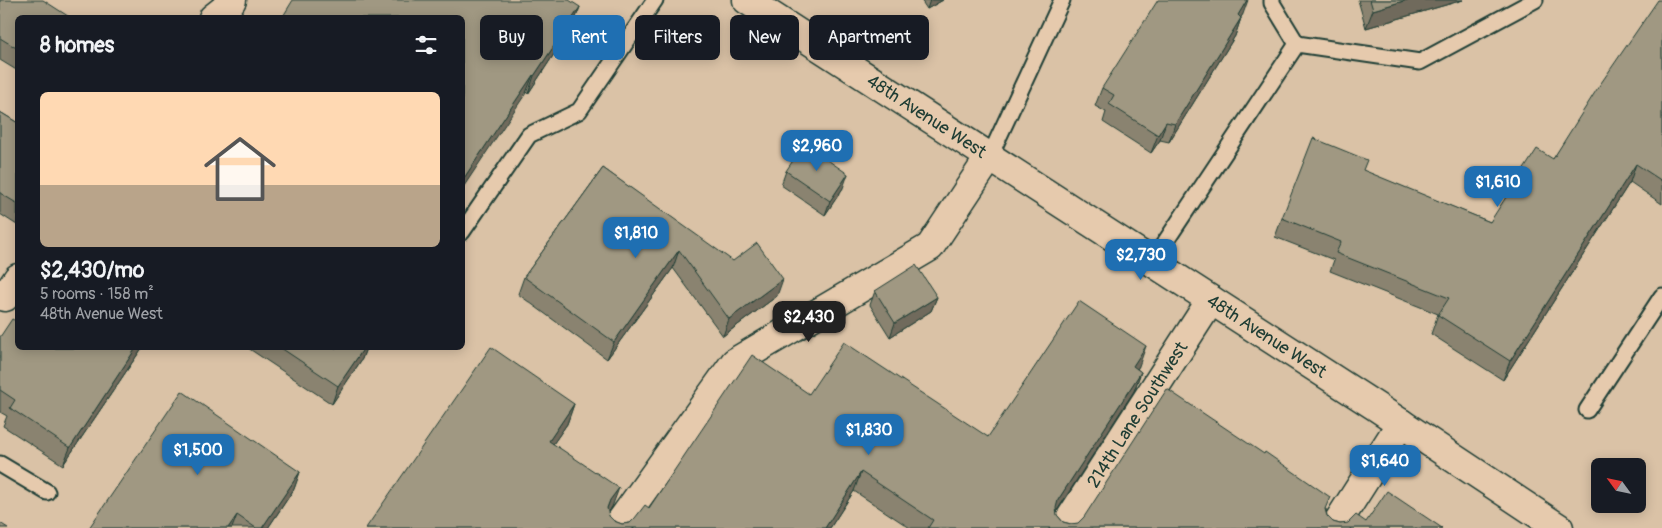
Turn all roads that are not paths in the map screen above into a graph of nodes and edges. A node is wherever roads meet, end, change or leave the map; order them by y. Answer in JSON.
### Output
{"nodes":[{"id":1,"x":232,"y":0,"type":"edge"},
{"id":2,"x":654,"y":0,"type":"edge"},
{"id":3,"x":747,"y":0,"type":"edge"},
{"id":4,"x":1062,"y":0,"type":"edge"},
{"id":5,"x":1272,"y":0,"type":"edge"},
{"id":6,"x":1535,"y":0,"type":"edge"},
{"id":7,"x":217,"y":15,"type":"edge"},
{"id":8,"x":1297,"y":44,"type":"junction"},
{"id":9,"x":989,"y":158,"type":"junction"},
{"id":10,"x":465,"y":228,"type":"edge"},
{"id":11,"x":1152,"y":262,"type":"junction"},
{"id":12,"x":1662,"y":296,"type":"edge"},
{"id":13,"x":1211,"y":300,"type":"junction"},
{"id":14,"x":1587,"y":410,"type":"dead end"},
{"id":15,"x":1401,"y":423,"type":"junction"},
{"id":16,"x":0,"y":464,"type":"edge"},
{"id":17,"x":47,"y":492,"type":"dead end"},
{"id":18,"x":616,"y":528,"type":"edge"},
{"id":19,"x":1064,"y":528,"type":"edge"},
{"id":20,"x":1334,"y":528,"type":"edge"},
{"id":21,"x":1559,"y":528,"type":"edge"}],
"edges":[{"from":1,"to":7,"type":"main road"},
{"from":2,"to":10,"type":"lane"},
{"from":3,"to":9,"type":"main road","name":"48th Avenue West"},
{"from":4,"to":9,"type":"lane"},
{"from":5,"to":8,"type":"lane"},
{"from":6,"to":8,"type":"lane"},
{"from":8,"to":11,"type":"lane"},
{"from":9,"to":11,"type":"main road","name":"48th Avenue West"},
{"from":9,"to":18,"type":"main road"},
{"from":11,"to":13,"type":"main road","name":"48th Avenue West"},
{"from":12,"to":14,"type":"lane"},
{"from":13,"to":15,"type":"main road","name":"48th Avenue West"},
{"from":13,"to":19,"type":"main road","name":"214th Lane Southwest"},
{"from":15,"to":20,"type":"main road"},
{"from":15,"to":21,"type":"main road","name":"48th Avenue West"},
{"from":16,"to":17,"type":"lane"}]}
